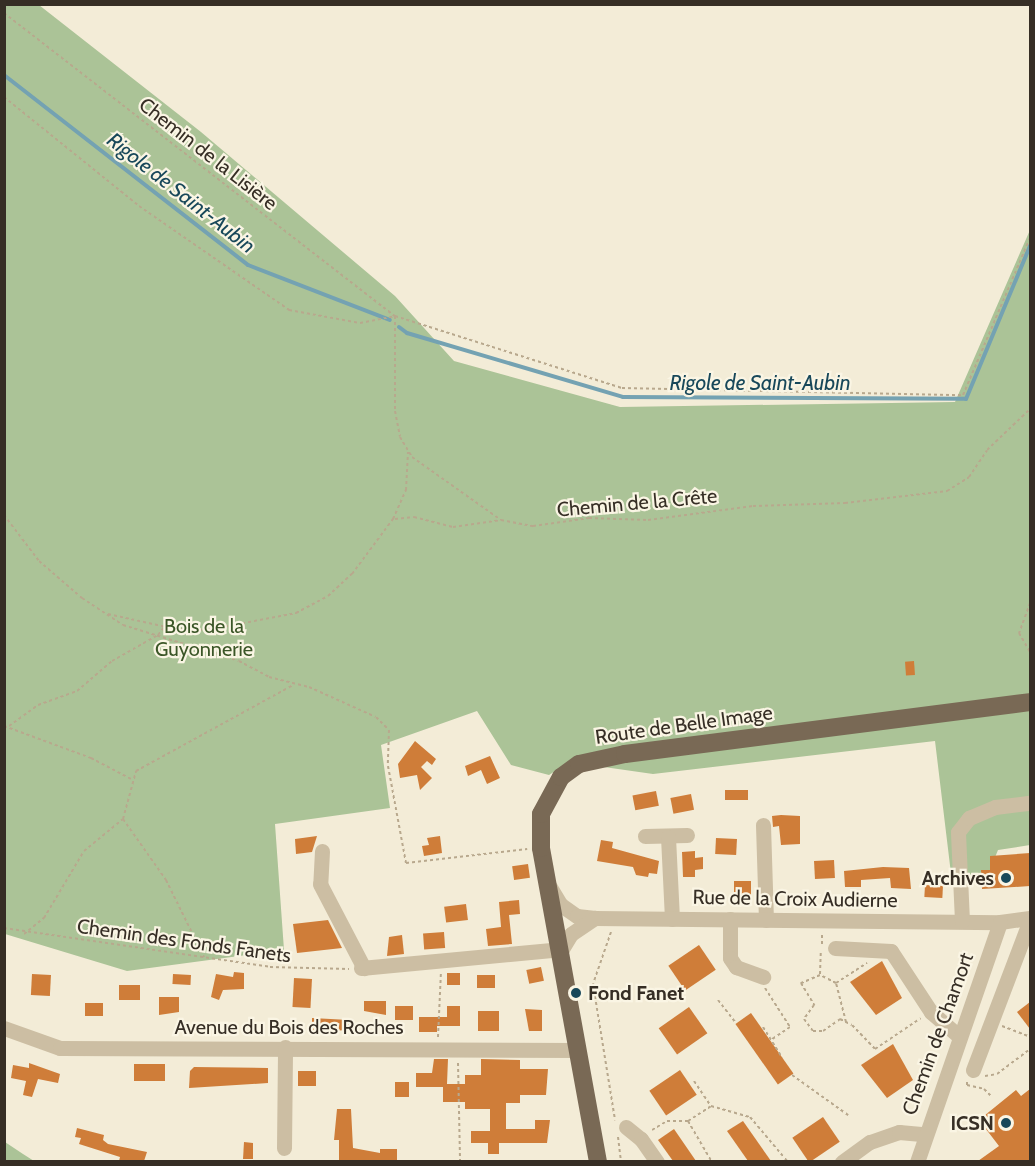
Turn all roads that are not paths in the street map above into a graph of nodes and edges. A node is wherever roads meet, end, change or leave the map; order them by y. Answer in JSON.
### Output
{"nodes":[{"id":1,"x":1030,"y":702,"type":"edge"},
{"id":2,"x":1030,"y":803,"type":"edge"},
{"id":3,"x":763,"y":825,"type":"dead end"},
{"id":4,"x":687,"y":835,"type":"dead end"},
{"id":5,"x":645,"y":836,"type":"dead end"},
{"id":6,"x":668,"y":837,"type":"junction"},
{"id":7,"x":322,"y":851,"type":"dead end"},
{"id":8,"x":550,"y":887,"type":"junction"},
{"id":9,"x":595,"y":918,"type":"junction"},
{"id":10,"x":672,"y":919,"type":"junction"},
{"id":11,"x":730,"y":919,"type":"junction"},
{"id":12,"x":1030,"y":919,"type":"edge"},
{"id":13,"x":766,"y":920,"type":"junction"},
{"id":14,"x":962,"y":921,"type":"junction"},
{"id":15,"x":1000,"y":922,"type":"junction"},
{"id":16,"x":835,"y":948,"type":"dead end"},
{"id":17,"x":562,"y":949,"type":"junction"},
{"id":18,"x":759,"y":976,"type":"road end"},
{"id":19,"x":4,"y":1028,"type":"edge"},
{"id":20,"x":960,"y":1036,"type":"junction"},
{"id":21,"x":285,"y":1047,"type":"junction"},
{"id":22,"x":577,"y":1050,"type":"junction"},
{"id":23,"x":977,"y":1075,"type":"road end"},
{"id":24,"x":626,"y":1127,"type":"dead end"},
{"id":25,"x":924,"y":1134,"type":"junction"},
{"id":26,"x":284,"y":1148,"type":"dead end"},
{"id":27,"x":598,"y":1161,"type":"edge"},
{"id":28,"x":657,"y":1161,"type":"edge"},
{"id":29,"x":842,"y":1161,"type":"edge"},
{"id":30,"x":917,"y":1161,"type":"edge"}],
"edges":[{"from":1,"to":8,"type":"main road","name":"Route de Belle Image"},
{"from":2,"to":14,"type":"street"},
{"from":3,"to":13,"type":"street"},
{"from":4,"to":6,"type":"street"},
{"from":5,"to":6,"type":"street"},
{"from":6,"to":10,"type":"street"},
{"from":7,"to":17,"type":"street"},
{"from":8,"to":9,"type":"street","name":"Rue de la Croix Audierne"},
{"from":8,"to":17,"type":"main road","name":"Route de Belle Image"},
{"from":9,"to":10,"type":"street","name":"Rue de la Croix Audierne"},
{"from":9,"to":17,"type":"street"},
{"from":10,"to":11,"type":"street","name":"Rue de la Croix Audierne"},
{"from":11,"to":13,"type":"street","name":"Rue de la Croix Audierne"},
{"from":11,"to":18,"type":"street"},
{"from":12,"to":15,"type":"street","name":"Rue de la Croix Audierne"},
{"from":12,"to":23,"type":"street"},
{"from":13,"to":14,"type":"street","name":"Rue de la Croix Audierne"},
{"from":14,"to":15,"type":"street","name":"Rue de la Croix Audierne"},
{"from":15,"to":20,"type":"street","name":"Chemin de Chamort"},
{"from":16,"to":20,"type":"street"},
{"from":17,"to":22,"type":"main road","name":"Route de Belle Image"},
{"from":19,"to":21,"type":"street","name":"Avenue du Bois des Roches"},
{"from":20,"to":25,"type":"street","name":"Chemin de Chamort"},
{"from":21,"to":22,"type":"street","name":"Avenue du Bois des Roches"},
{"from":21,"to":26,"type":"street"},
{"from":22,"to":27,"type":"main road","name":"Route de Belle Image"},
{"from":24,"to":28,"type":"street"},
{"from":25,"to":29,"type":"street"},
{"from":25,"to":30,"type":"street","name":"Chemin de Chamort"}]}
